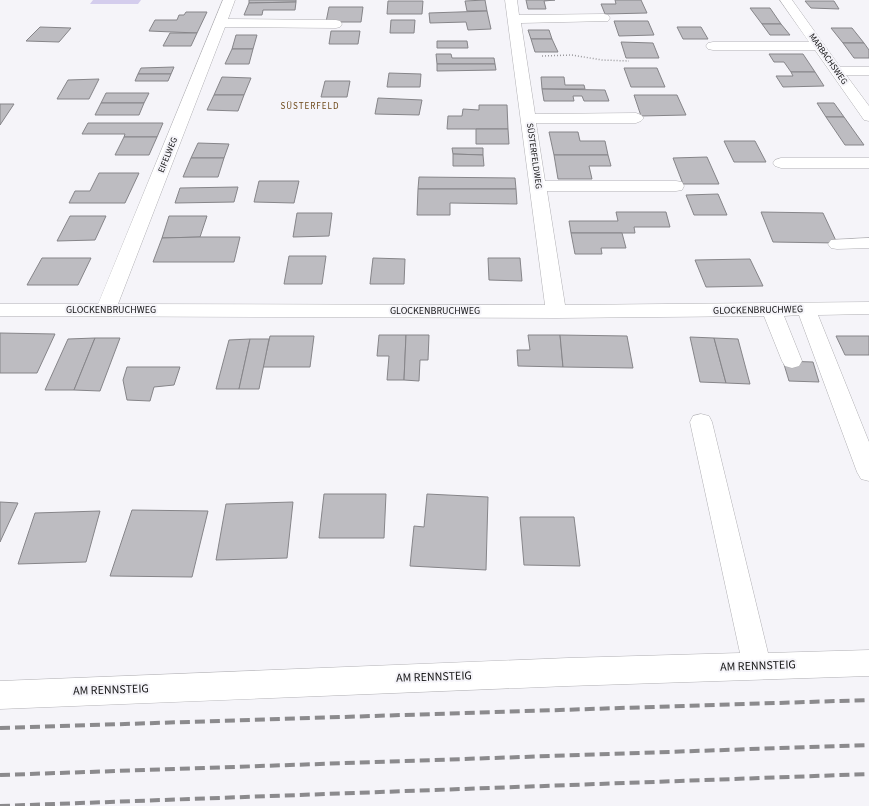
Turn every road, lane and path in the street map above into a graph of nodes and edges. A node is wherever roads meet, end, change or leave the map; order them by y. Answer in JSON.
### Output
{"nodes":[{"id":1,"x":229,"y":0,"type":"edge"},
{"id":2,"x":786,"y":0,"type":"edge"},
{"id":3,"x":513,"y":11,"type":"edge"},
{"id":4,"x":602,"y":16,"type":"dead end"},
{"id":5,"x":220,"y":23,"type":"junction"},
{"id":6,"x":336,"y":24,"type":"dead end"},
{"id":7,"x":713,"y":46,"type":"dead end"},
{"id":8,"x":818,"y":46,"type":"junction"},
{"id":9,"x":520,"y":57,"type":"junction"},
{"id":10,"x":629,"y":61,"type":"dead end"},
{"id":11,"x":869,"y":71,"type":"edge"},
{"id":12,"x":836,"y":72,"type":"junction"},
{"id":13,"x":869,"y":117,"type":"edge"},
{"id":14,"x":636,"y":118,"type":"dead end"},
{"id":15,"x":529,"y":119,"type":"junction"},
{"id":16,"x":781,"y":162,"type":"dead end"},
{"id":17,"x":869,"y":163,"type":"edge"},
{"id":18,"x":538,"y":186,"type":"junction"},
{"id":19,"x":676,"y":186,"type":"dead end"},
{"id":20,"x":869,"y":243,"type":"edge"},
{"id":21,"x":837,"y":244,"type":"dead end"},
{"id":22,"x":869,"y":308,"type":"edge"},
{"id":23,"x":106,"y":309,"type":"junction"},
{"id":24,"x":771,"y":309,"type":"junction"},
{"id":25,"x":806,"y":309,"type":"junction"},
{"id":26,"x":0,"y":310,"type":"edge"},
{"id":27,"x":556,"y":312,"type":"junction"},
{"id":28,"x":792,"y":361,"type":"dead end"},
{"id":29,"x":701,"y":422,"type":"dead end"},
{"id":30,"x":869,"y":472,"type":"edge"},
{"id":31,"x":869,"y":663,"type":"edge"},
{"id":32,"x":757,"y":666,"type":"junction"},
{"id":33,"x":0,"y":695,"type":"edge"}],
"edges":[{"from":1,"to":5,"type":"street","name":"EIFELWEG"},
{"from":2,"to":8,"type":"street","name":"MARBACHSWEG"},
{"from":3,"to":4,"type":"street"},
{"from":3,"to":9,"type":"street","name":"SÜSTERFELDWEG"},
{"from":5,"to":6,"type":"street"},
{"from":5,"to":23,"type":"street","name":"EIFELWEG"},
{"from":7,"to":8,"type":"street"},
{"from":8,"to":12,"type":"street","name":"MARBACHSWEG"},
{"from":9,"to":10,"type":"path"},
{"from":9,"to":15,"type":"street","name":"SÜSTERFELDWEG"},
{"from":11,"to":12,"type":"street"},
{"from":12,"to":13,"type":"street","name":"MARBACHSWEG"},
{"from":14,"to":15,"type":"street"},
{"from":15,"to":18,"type":"street","name":"SÜSTERFELDWEG"},
{"from":16,"to":17,"type":"street"},
{"from":18,"to":19,"type":"street"},
{"from":18,"to":27,"type":"street","name":"SÜSTERFELDWEG"},
{"from":20,"to":21,"type":"street"},
{"from":22,"to":25,"type":"street","name":"GLOCKENBRUCHWEG"},
{"from":23,"to":26,"type":"street","name":"GLOCKENBRUCHWEG"},
{"from":23,"to":27,"type":"street","name":"GLOCKENBRUCHWEG"},
{"from":24,"to":25,"type":"street","name":"GLOCKENBRUCHWEG"},
{"from":24,"to":27,"type":"street","name":"GLOCKENBRUCHWEG"},
{"from":24,"to":28,"type":"street"},
{"from":25,"to":30,"type":"street"},
{"from":29,"to":32,"type":"street"},
{"from":31,"to":32,"type":"street","name":"AM RENNSTEIG"},
{"from":32,"to":33,"type":"street","name":"AM RENNSTEIG"}]}
